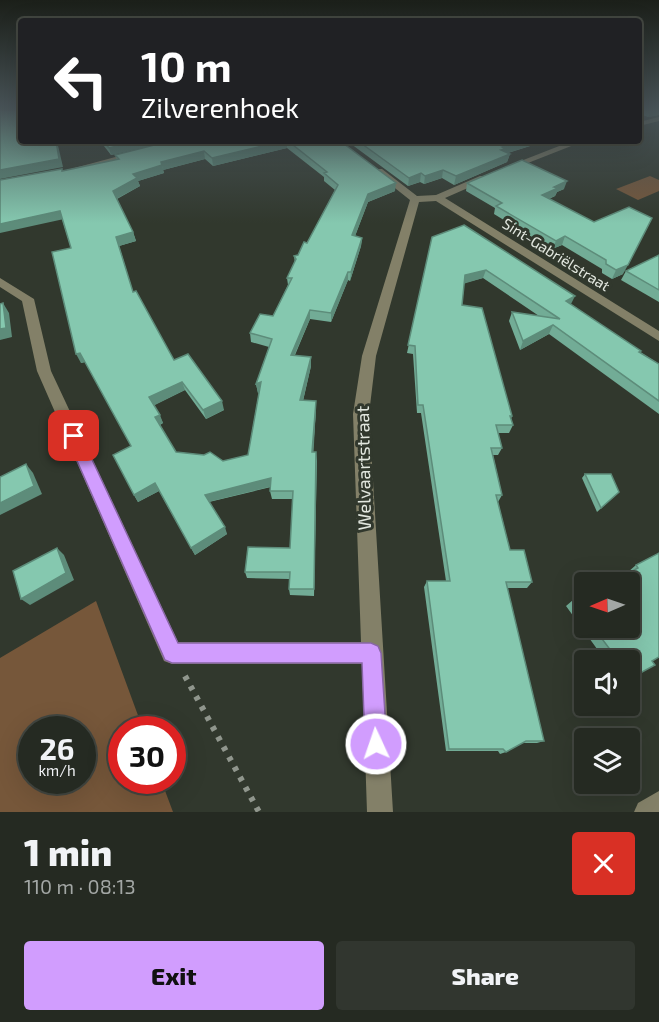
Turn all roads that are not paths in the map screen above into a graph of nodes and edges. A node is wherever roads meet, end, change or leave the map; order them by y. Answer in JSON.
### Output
{"nodes":[{"id":1,"x":561,"y":148,"type":"edge"},
{"id":2,"x":143,"y":153,"type":"edge"},
{"id":3,"x":373,"y":166,"type":"edge"},
{"id":4,"x":43,"y":177,"type":"edge"},
{"id":5,"x":438,"y":198,"type":"junction"},
{"id":6,"x":415,"y":199,"type":"junction"},
{"id":7,"x":0,"y":282,"type":"edge"},
{"id":8,"x":659,"y":337,"type":"edge"},
{"id":9,"x":371,"y":653,"type":"junction"},
{"id":10,"x":659,"y":804,"type":"edge"},
{"id":11,"x":380,"y":812,"type":"edge"},
{"id":12,"x":647,"y":812,"type":"edge"}],
"edges":[{"from":1,"to":5,"type":"street"},
{"from":2,"to":4,"type":"street"},
{"from":3,"to":6,"type":"street"},
{"from":5,"to":6,"type":"street"},
{"from":5,"to":8,"type":"street","name":"Sint-Gabriëlstraat"},
{"from":6,"to":9,"type":"street","name":"Welvaartstraat"},
{"from":7,"to":9,"type":"street"},
{"from":9,"to":11,"type":"street","name":"Welvaartstraat"},
{"from":10,"to":12,"type":"street"}]}
